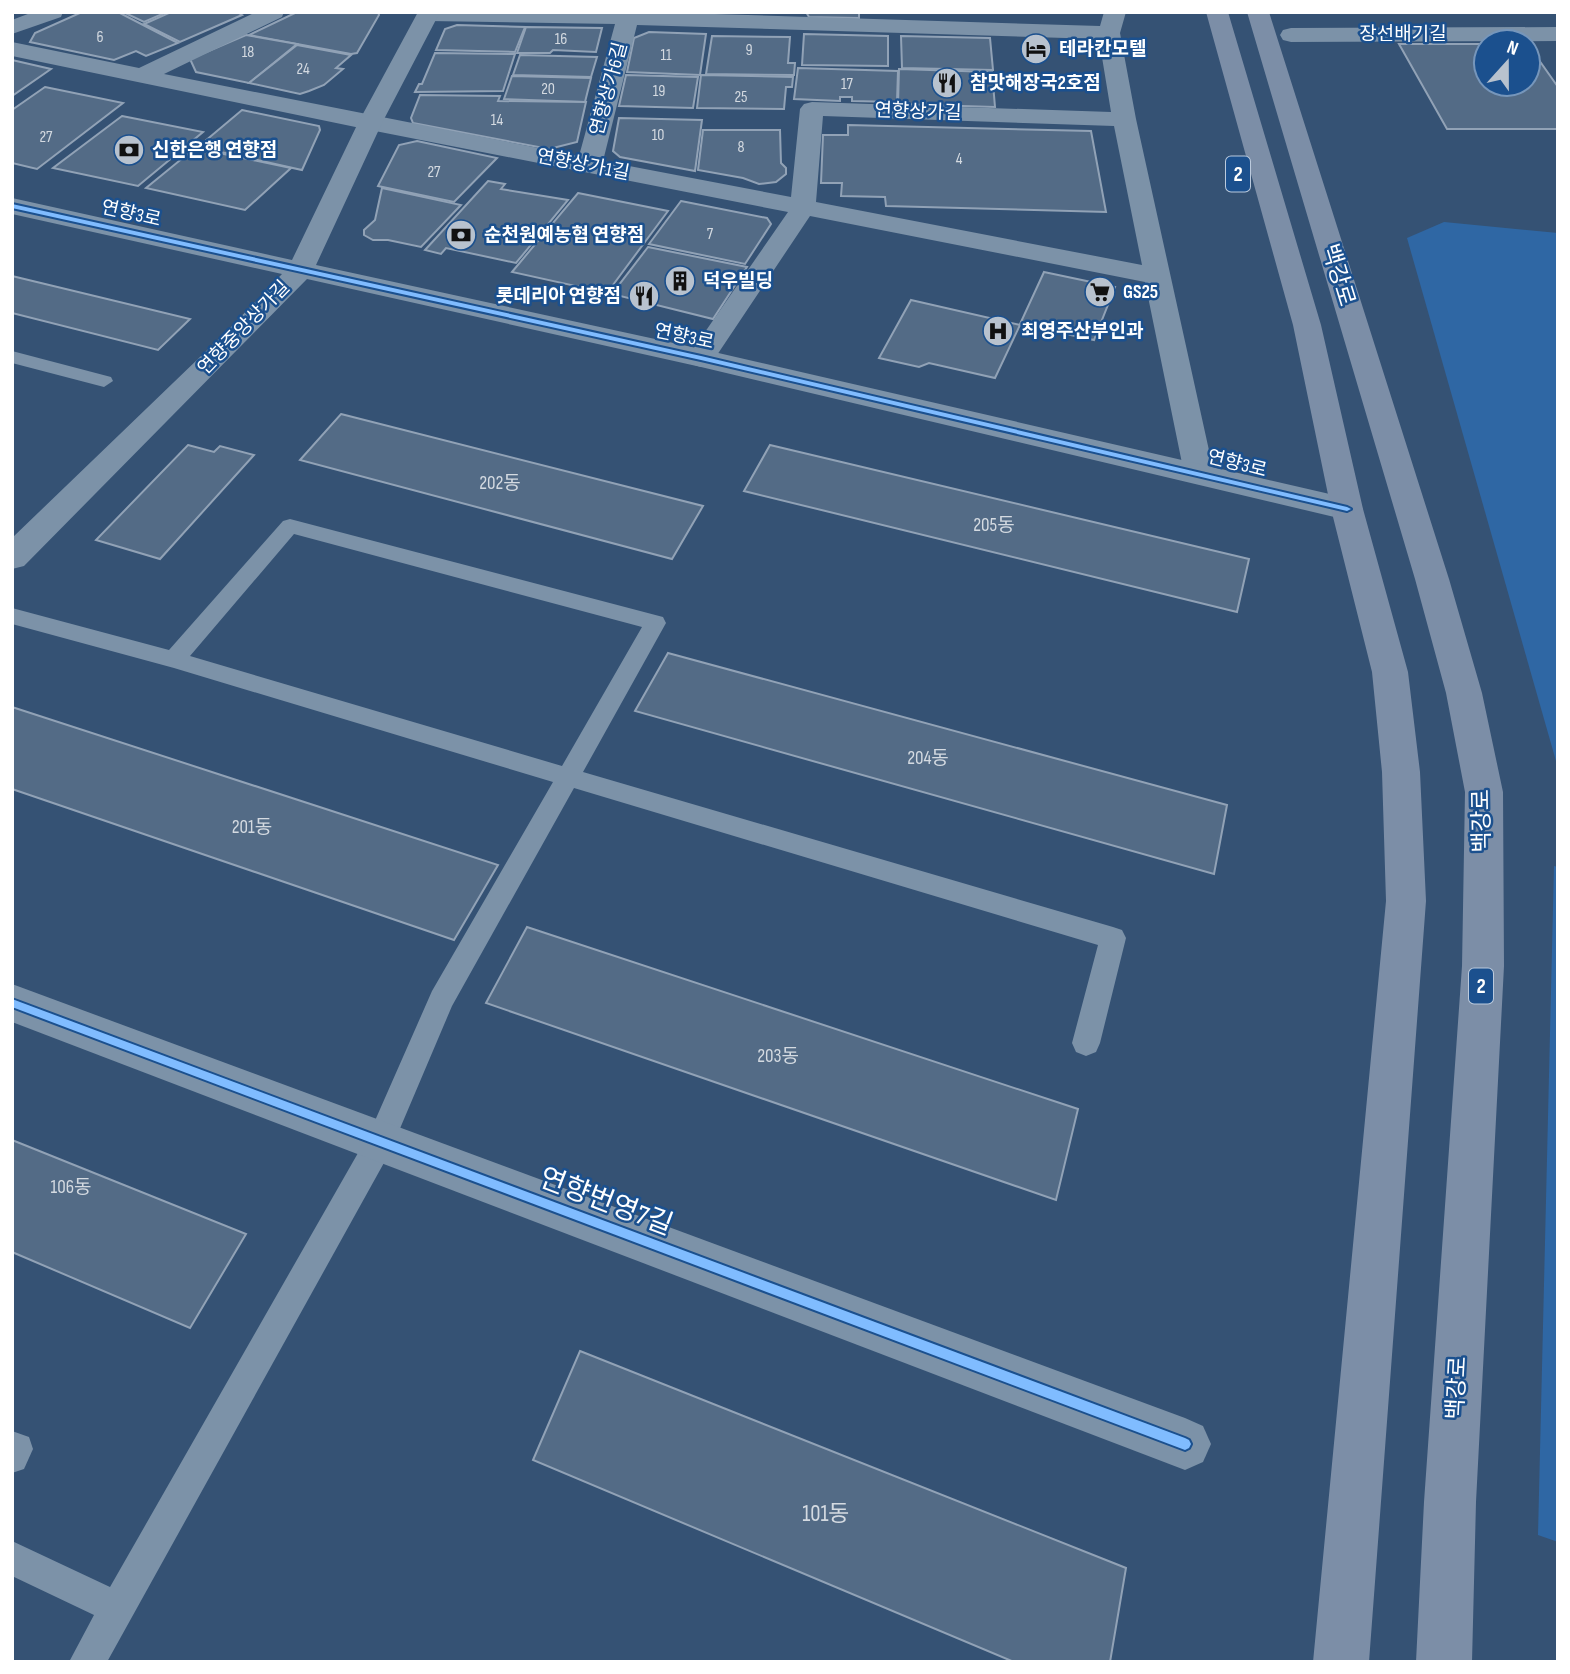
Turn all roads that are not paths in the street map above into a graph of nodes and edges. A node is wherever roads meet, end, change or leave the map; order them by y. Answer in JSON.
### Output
{"nodes":[{"id":1,"x":53,"y":12,"type":"edge"},
{"id":2,"x":274,"y":12,"type":"edge"},
{"id":3,"x":1217,"y":12,"type":"edge"},
{"id":4,"x":1258,"y":12,"type":"edge"},
{"id":5,"x":428,"y":13,"type":"edge"},
{"id":6,"x":629,"y":15,"type":"edge"},
{"id":7,"x":1112,"y":22,"type":"edge"},
{"id":8,"x":1288,"y":23,"type":"edge"},
{"id":9,"x":12,"y":28,"type":"edge"},
{"id":10,"x":1558,"y":34,"type":"edge"},
{"id":11,"x":12,"y":49,"type":"edge"},
{"id":12,"x":1299,"y":60,"type":"dead end"},
{"id":13,"x":141,"y":76,"type":"junction"},
{"id":14,"x":1124,"y":119,"type":"junction"},
{"id":15,"x":370,"y":123,"type":"junction"},
{"id":16,"x":589,"y":166,"type":"junction"},
{"id":17,"x":12,"y":205,"type":"edge"},
{"id":18,"x":803,"y":208,"type":"junction"},
{"id":19,"x":1252,"y":219,"type":"dead end"},
{"id":20,"x":300,"y":271,"type":"junction"},
{"id":21,"x":1156,"y":276,"type":"junction"},
{"id":22,"x":1367,"y":277,"type":"dead end"},
{"id":23,"x":1307,"y":325,"type":"junction"},
{"id":24,"x":1354,"y":327,"type":"junction"},
{"id":25,"x":12,"y":357,"type":"edge"},
{"id":26,"x":701,"y":358,"type":"junction"},
{"id":27,"x":104,"y":382,"type":"dead end"},
{"id":28,"x":1199,"y":473,"type":"junction"},
{"id":29,"x":1347,"y":509,"type":"junction"},
{"id":30,"x":12,"y":558,"type":"edge"},
{"id":31,"x":12,"y":616,"type":"edge"},
{"id":32,"x":174,"y":660,"type":"junction"},
{"id":33,"x":568,"y":777,"type":"junction"},
{"id":34,"x":12,"y":1003,"type":"edge"},
{"id":35,"x":1086,"y":1042,"type":"dead end"},
{"id":36,"x":380,"y":1142,"type":"junction"},
{"id":37,"x":1185,"y":1444,"type":"dead end"},
{"id":38,"x":12,"y":1447,"type":"edge"},
{"id":39,"x":12,"y":1457,"type":"edge"},
{"id":40,"x":12,"y":1558,"type":"edge"},
{"id":41,"x":117,"y":1608,"type":"junction"},
{"id":42,"x":87,"y":1662,"type":"edge"},
{"id":43,"x":1341,"y":1662,"type":"edge"},
{"id":44,"x":1444,"y":1662,"type":"edge"}],
"edges":[{"from":1,"to":9,"type":"street"},
{"from":2,"to":13,"type":"street"},
{"from":3,"to":23,"type":"main road","name":"백강로"},
{"from":4,"to":24,"type":"main road","name":"백강로"},
{"from":5,"to":6,"type":"street"},
{"from":5,"to":15,"type":"street","name":"연향중앙상가길"},
{"from":6,"to":7,"type":"street"},
{"from":6,"to":16,"type":"street","name":"연향상가6길"},
{"from":7,"to":14,"type":"street"},
{"from":8,"to":10,"type":"street","name":"장선배기길"},
{"from":8,"to":12,"type":"main road"},
{"from":11,"to":13,"type":"street","name":"연향상가1길"},
{"from":13,"to":15,"type":"street","name":"연향상가1길"},
{"from":14,"to":18,"type":"street","name":"연향상가길"},
{"from":14,"to":21,"type":"street"},
{"from":15,"to":16,"type":"street","name":"연향상가1길"},
{"from":15,"to":20,"type":"street","name":"연향중앙상가길"},
{"from":16,"to":18,"type":"street","name":"연향상가1길"},
{"from":17,"to":20,"type":"street","name":"연향3로"},
{"from":18,"to":21,"type":"street","name":"연향상가1길"},
{"from":18,"to":26,"type":"street"},
{"from":19,"to":23,"type":"main road","number":"2"},
{"from":20,"to":26,"type":"street","name":"연향3로"},
{"from":20,"to":30,"type":"street","name":"연향중앙상가길"},
{"from":21,"to":28,"type":"street"},
{"from":22,"to":24,"type":"main road"},
{"from":23,"to":29,"type":"main road","name":"백강로","number":"2"},
{"from":24,"to":44,"type":"main road","name":"백강로","number":"2"},
{"from":25,"to":27,"type":"lane"},
{"from":26,"to":28,"type":"street","name":"연향3로"},
{"from":28,"to":29,"type":"street","name":"연향3로"},
{"from":29,"to":43,"type":"main road","name":"백강로","number":"2"},
{"from":31,"to":32,"type":"lane"},
{"from":32,"to":33,"type":"lane"},
{"from":32,"to":33,"type":"lane"},
{"from":33,"to":35,"type":"lane"},
{"from":33,"to":36,"type":"lane"},
{"from":34,"to":36,"type":"street","name":"연향번영7길"},
{"from":36,"to":37,"type":"street","name":"연향번영7길"},
{"from":36,"to":41,"type":"lane"},
{"from":38,"to":39,"type":"lane"},
{"from":40,"to":41,"type":"lane"},
{"from":41,"to":42,"type":"lane"}]}
